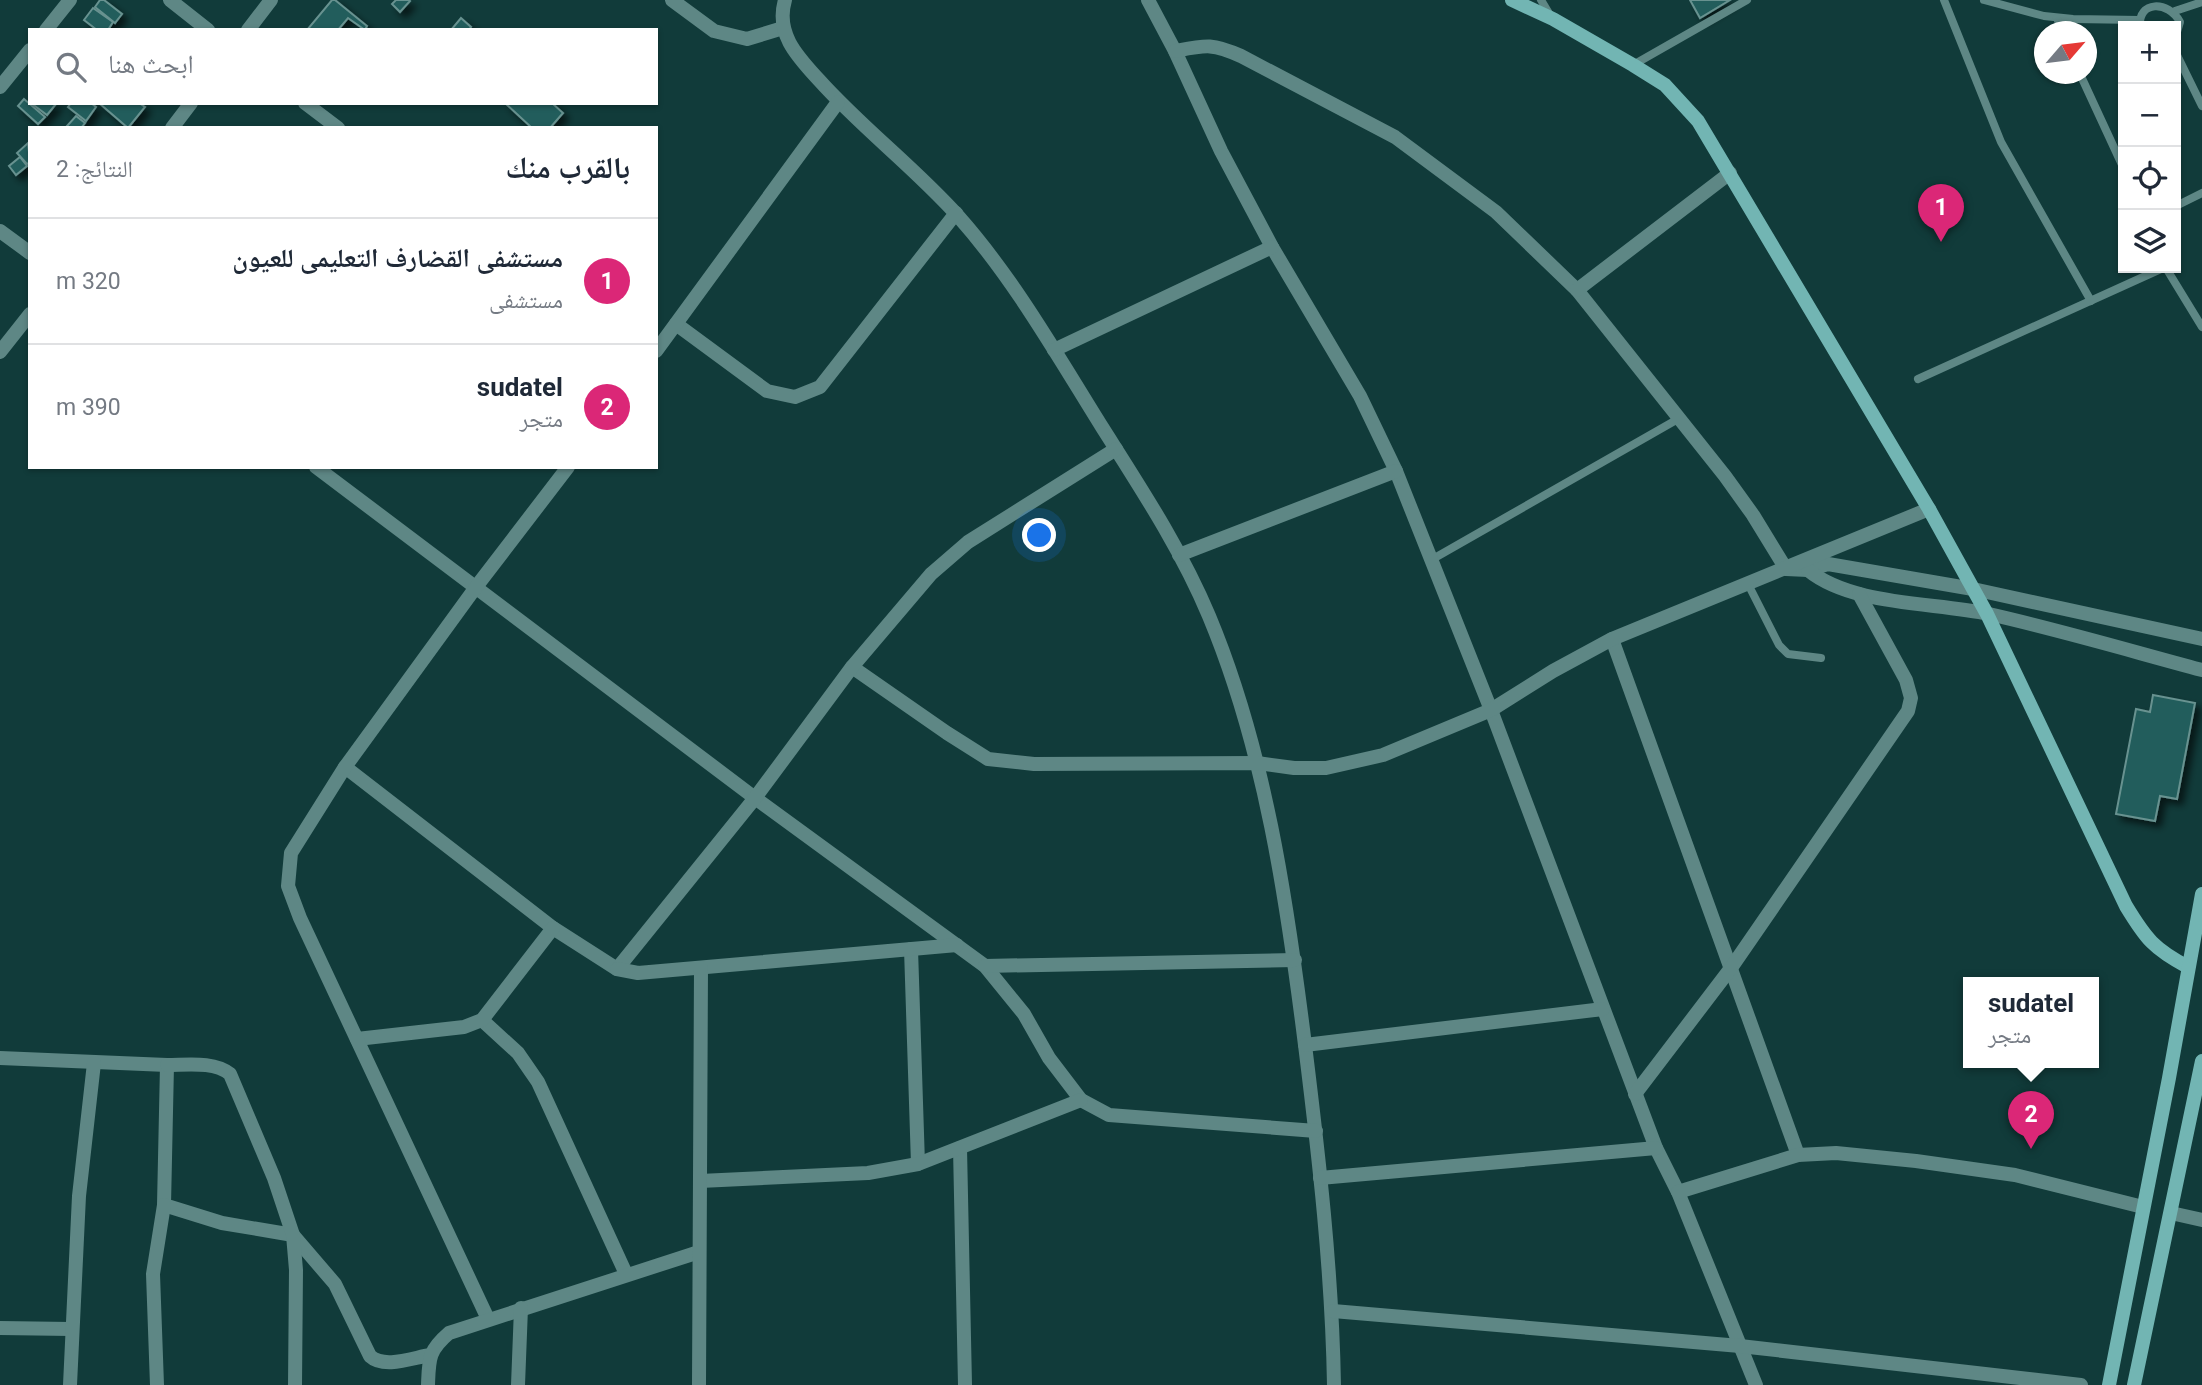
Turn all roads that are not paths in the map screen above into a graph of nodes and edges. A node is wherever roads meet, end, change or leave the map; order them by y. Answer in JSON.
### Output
{"nodes":[{"id":1,"x":70,"y":0,"type":"edge"},
{"id":2,"x":170,"y":0,"type":"edge"},
{"id":3,"x":271,"y":0,"type":"edge"},
{"id":4,"x":672,"y":0,"type":"edge"},
{"id":5,"x":785,"y":0,"type":"edge"},
{"id":6,"x":1148,"y":0,"type":"edge"},
{"id":7,"x":1512,"y":0,"type":"edge"},
{"id":8,"x":1541,"y":0,"type":"edge"},
{"id":9,"x":1747,"y":0,"type":"edge"},
{"id":10,"x":1944,"y":0,"type":"edge"},
{"id":11,"x":1984,"y":0,"type":"edge"},
{"id":12,"x":2202,"y":2,"type":"edge"},
{"id":13,"x":2175,"y":11,"type":"junction"},
{"id":14,"x":2057,"y":18,"type":"junction"},
{"id":15,"x":1553,"y":19,"type":"junction"},
{"id":16,"x":2058,"y":21,"type":"edge"},
{"id":17,"x":2141,"y":21,"type":"edge"},
{"id":18,"x":2180,"y":21,"type":"edge"},
{"id":19,"x":2118,"y":22,"type":"edge"},
{"id":20,"x":48,"y":28,"type":"edge"},
{"id":21,"x":205,"y":28,"type":"edge"},
{"id":22,"x":250,"y":28,"type":"edge"},
{"id":23,"x":783,"y":28,"type":"junction"},
{"id":24,"x":1175,"y":51,"type":"junction"},
{"id":25,"x":28,"y":52,"type":"edge"},
{"id":26,"x":2181,"y":63,"type":"edge"},
{"id":27,"x":1633,"y":65,"type":"junction"},
{"id":28,"x":2085,"y":84,"type":"edge"},
{"id":29,"x":0,"y":87,"type":"edge"},
{"id":30,"x":838,"y":102,"type":"junction"},
{"id":31,"x":189,"y":105,"type":"edge"},
{"id":32,"x":308,"y":105,"type":"edge"},
{"id":33,"x":2202,"y":106,"type":"edge"},
{"id":34,"x":174,"y":126,"type":"edge"},
{"id":35,"x":335,"y":126,"type":"edge"},
{"id":36,"x":2118,"y":156,"type":"edge"},
{"id":37,"x":1730,"y":173,"type":"junction"},
{"id":38,"x":2202,"y":193,"type":"edge"},
{"id":39,"x":2181,"y":204,"type":"edge"},
{"id":40,"x":956,"y":214,"type":"junction"},
{"id":41,"x":0,"y":232,"type":"edge"},
{"id":42,"x":1272,"y":247,"type":"junction"},
{"id":43,"x":28,"y":252,"type":"edge"},
{"id":44,"x":2153,"y":273,"type":"edge"},
{"id":45,"x":2167,"y":273,"type":"edge"},
{"id":46,"x":1577,"y":290,"type":"junction"},
{"id":47,"x":2091,"y":301,"type":"junction"},
{"id":48,"x":28,"y":317,"type":"edge"},
{"id":49,"x":676,"y":324,"type":"junction"},
{"id":50,"x":2202,"y":327,"type":"edge"},
{"id":51,"x":658,"y":348,"type":"edge"},
{"id":52,"x":1054,"y":350,"type":"junction"},
{"id":53,"x":0,"y":352,"type":"edge"},
{"id":54,"x":1918,"y":379,"type":"dead end"},
{"id":55,"x":1678,"y":419,"type":"junction"},
{"id":56,"x":1116,"y":449,"type":"junction"},
{"id":57,"x":319,"y":469,"type":"edge"},
{"id":58,"x":566,"y":469,"type":"edge"},
{"id":59,"x":1396,"y":471,"type":"junction"},
{"id":60,"x":1929,"y":509,"type":"junction"},
{"id":61,"x":1179,"y":555,"type":"junction"},
{"id":62,"x":1432,"y":560,"type":"junction"},
{"id":63,"x":1786,"y":569,"type":"junction"},
{"id":64,"x":1808,"y":570,"type":"junction"},
{"id":65,"x":1748,"y":584,"type":"junction"},
{"id":66,"x":476,"y":587,"type":"junction"},
{"id":67,"x":1973,"y":589,"type":"junction"},
{"id":68,"x":1859,"y":594,"type":"junction"},
{"id":69,"x":1987,"y":614,"type":"junction"},
{"id":70,"x":1612,"y":639,"type":"junction"},
{"id":71,"x":2202,"y":639,"type":"edge"},
{"id":72,"x":1821,"y":658,"type":"dead end"},
{"id":73,"x":852,"y":667,"type":"junction"},
{"id":74,"x":2202,"y":670,"type":"edge"},
{"id":75,"x":1491,"y":710,"type":"junction"},
{"id":76,"x":1257,"y":763,"type":"junction"},
{"id":77,"x":345,"y":767,"type":"junction"},
{"id":78,"x":755,"y":798,"type":"junction"},
{"id":79,"x":2202,"y":894,"type":"edge"},
{"id":80,"x":553,"y":928,"type":"junction"},
{"id":81,"x":957,"y":945,"type":"junction"},
{"id":82,"x":911,"y":949,"type":"junction"},
{"id":83,"x":1294,"y":960,"type":"junction"},
{"id":84,"x":985,"y":966,"type":"junction"},
{"id":85,"x":2188,"y":967,"type":"junction"},
{"id":86,"x":701,"y":968,"type":"junction"},
{"id":87,"x":1731,"y":968,"type":"junction"},
{"id":88,"x":617,"y":969,"type":"junction"},
{"id":89,"x":1603,"y":1009,"type":"junction"},
{"id":90,"x":482,"y":1020,"type":"junction"},
{"id":91,"x":357,"y":1039,"type":"junction"},
{"id":92,"x":1305,"y":1045,"type":"junction"},
{"id":93,"x":0,"y":1058,"type":"edge"},
{"id":94,"x":2202,"y":1061,"type":"edge"},
{"id":95,"x":94,"y":1063,"type":"junction"},
{"id":96,"x":167,"y":1065,"type":"junction"},
{"id":97,"x":1635,"y":1094,"type":"junction"},
{"id":98,"x":1081,"y":1100,"type":"junction"},
{"id":99,"x":1316,"y":1131,"type":"junction"},
{"id":100,"x":960,"y":1148,"type":"junction"},
{"id":101,"x":1656,"y":1148,"type":"junction"},
{"id":102,"x":1798,"y":1155,"type":"junction"},
{"id":103,"x":918,"y":1164,"type":"junction"},
{"id":104,"x":1320,"y":1178,"type":"junction"},
{"id":105,"x":700,"y":1181,"type":"junction"},
{"id":106,"x":1678,"y":1192,"type":"junction"},
{"id":107,"x":164,"y":1205,"type":"junction"},
{"id":108,"x":2143,"y":1207,"type":"junction"},
{"id":109,"x":2171,"y":1213,"type":"junction"},
{"id":110,"x":2202,"y":1220,"type":"edge"},
{"id":111,"x":293,"y":1234,"type":"junction"},
{"id":112,"x":699,"y":1252,"type":"junction"},
{"id":113,"x":626,"y":1274,"type":"junction"},
{"id":114,"x":521,"y":1308,"type":"junction"},
{"id":115,"x":1333,"y":1311,"type":"junction"},
{"id":116,"x":488,"y":1319,"type":"junction"},
{"id":117,"x":0,"y":1328,"type":"edge"},
{"id":118,"x":71,"y":1329,"type":"junction"},
{"id":119,"x":1740,"y":1346,"type":"junction"},
{"id":120,"x":430,"y":1355,"type":"junction"},
{"id":121,"x":70,"y":1385,"type":"edge"},
{"id":122,"x":157,"y":1385,"type":"edge"},
{"id":123,"x":295,"y":1385,"type":"edge"},
{"id":124,"x":428,"y":1385,"type":"edge"},
{"id":125,"x":518,"y":1385,"type":"edge"},
{"id":126,"x":699,"y":1385,"type":"edge"},
{"id":127,"x":965,"y":1385,"type":"edge"},
{"id":128,"x":1334,"y":1385,"type":"edge"},
{"id":129,"x":1756,"y":1385,"type":"edge"},
{"id":130,"x":2081,"y":1385,"type":"edge"},
{"id":131,"x":2109,"y":1385,"type":"edge"},
{"id":132,"x":2134,"y":1385,"type":"edge"}],
"edges":[{"from":1,"to":20,"type":"street"},
{"from":2,"to":21,"type":"street"},
{"from":3,"to":22,"type":"street"},
{"from":4,"to":23,"type":"street"},
{"from":5,"to":23,"type":"street"},
{"from":6,"to":24,"type":"street"},
{"from":7,"to":15,"type":"street"},
{"from":8,"to":15,"type":"lane"},
{"from":9,"to":27,"type":"lane"},
{"from":10,"to":47,"type":"lane"},
{"from":11,"to":14,"type":"lane"},
{"from":12,"to":13,"type":"lane"},
{"from":13,"to":17,"type":"lane"},
{"from":13,"to":18,"type":"lane"},
{"from":14,"to":16,"type":"lane"},
{"from":14,"to":19,"type":"lane"},
{"from":15,"to":27,"type":"street"},
{"from":23,"to":30,"type":"street"},
{"from":24,"to":42,"type":"street"},
{"from":24,"to":46,"type":"street"},
{"from":25,"to":29,"type":"street"},
{"from":26,"to":33,"type":"lane"},
{"from":27,"to":37,"type":"street"},
{"from":28,"to":36,"type":"lane"},
{"from":30,"to":40,"type":"street"},
{"from":30,"to":49,"type":"street"},
{"from":31,"to":34,"type":"street"},
{"from":32,"to":35,"type":"street"},
{"from":37,"to":46,"type":"street"},
{"from":37,"to":60,"type":"street"},
{"from":38,"to":39,"type":"lane"},
{"from":40,"to":49,"type":"street"},
{"from":40,"to":52,"type":"street"},
{"from":41,"to":43,"type":"street"},
{"from":42,"to":52,"type":"street"},
{"from":42,"to":59,"type":"street"},
{"from":44,"to":47,"type":"lane"},
{"from":45,"to":50,"type":"lane"},
{"from":46,"to":55,"type":"street"},
{"from":47,"to":54,"type":"lane"},
{"from":48,"to":53,"type":"street"},
{"from":49,"to":51,"type":"street"},
{"from":52,"to":56,"type":"street"},
{"from":55,"to":62,"type":"lane"},
{"from":55,"to":63,"type":"street"},
{"from":56,"to":61,"type":"street"},
{"from":56,"to":73,"type":"street"},
{"from":57,"to":66,"type":"street"},
{"from":58,"to":66,"type":"street"},
{"from":59,"to":61,"type":"street"},
{"from":59,"to":62,"type":"street"},
{"from":60,"to":63,"type":"street"},
{"from":60,"to":67,"type":"street"},
{"from":61,"to":76,"type":"street"},
{"from":62,"to":75,"type":"street"},
{"from":63,"to":64,"type":"street"},
{"from":63,"to":65,"type":"street"},
{"from":64,"to":67,"type":"street"},
{"from":64,"to":68,"type":"street"},
{"from":65,"to":70,"type":"street"},
{"from":65,"to":72,"type":"lane"},
{"from":66,"to":77,"type":"street"},
{"from":66,"to":78,"type":"street"},
{"from":67,"to":69,"type":"street"},
{"from":67,"to":71,"type":"street"},
{"from":68,"to":69,"type":"street"},
{"from":68,"to":87,"type":"street"},
{"from":69,"to":74,"type":"street"},
{"from":69,"to":85,"type":"street"},
{"from":70,"to":75,"type":"street"},
{"from":70,"to":87,"type":"street"},
{"from":73,"to":76,"type":"street"},
{"from":73,"to":78,"type":"street"},
{"from":75,"to":76,"type":"street"},
{"from":75,"to":89,"type":"street"},
{"from":76,"to":83,"type":"street"},
{"from":77,"to":80,"type":"street"},
{"from":77,"to":91,"type":"street"},
{"from":78,"to":81,"type":"street"},
{"from":78,"to":88,"type":"street"},
{"from":79,"to":85,"type":"street"},
{"from":80,"to":88,"type":"street"},
{"from":80,"to":90,"type":"street"},
{"from":81,"to":82,"type":"street"},
{"from":81,"to":84,"type":"street"},
{"from":82,"to":86,"type":"street"},
{"from":82,"to":103,"type":"street"},
{"from":83,"to":84,"type":"street"},
{"from":83,"to":92,"type":"street"},
{"from":84,"to":98,"type":"street"},
{"from":85,"to":108,"type":"street"},
{"from":86,"to":88,"type":"street"},
{"from":86,"to":105,"type":"street"},
{"from":87,"to":97,"type":"street"},
{"from":87,"to":102,"type":"street"},
{"from":89,"to":92,"type":"street"},
{"from":89,"to":97,"type":"street"},
{"from":90,"to":91,"type":"street"},
{"from":90,"to":113,"type":"street"},
{"from":91,"to":116,"type":"street"},
{"from":92,"to":99,"type":"street"},
{"from":93,"to":95,"type":"street"},
{"from":94,"to":109,"type":"street"},
{"from":95,"to":96,"type":"street"},
{"from":95,"to":118,"type":"street"},
{"from":96,"to":107,"type":"street"},
{"from":96,"to":111,"type":"street"},
{"from":97,"to":101,"type":"street"},
{"from":98,"to":99,"type":"street"},
{"from":98,"to":100,"type":"street"},
{"from":99,"to":104,"type":"street"},
{"from":100,"to":103,"type":"street"},
{"from":100,"to":127,"type":"street"},
{"from":101,"to":104,"type":"street"},
{"from":101,"to":106,"type":"street"},
{"from":102,"to":106,"type":"street"},
{"from":102,"to":108,"type":"street"},
{"from":103,"to":105,"type":"street"},
{"from":104,"to":115,"type":"street"},
{"from":105,"to":112,"type":"street"},
{"from":106,"to":119,"type":"street"},
{"from":107,"to":111,"type":"street"},
{"from":107,"to":122,"type":"street"},
{"from":108,"to":131,"type":"street"},
{"from":109,"to":110,"type":"street"},
{"from":109,"to":132,"type":"street"},
{"from":111,"to":120,"type":"street"},
{"from":111,"to":123,"type":"street"},
{"from":112,"to":113,"type":"street"},
{"from":112,"to":126,"type":"street"},
{"from":113,"to":114,"type":"street"},
{"from":114,"to":116,"type":"street"},
{"from":114,"to":125,"type":"street"},
{"from":115,"to":119,"type":"street"},
{"from":115,"to":128,"type":"street"},
{"from":116,"to":120,"type":"street"},
{"from":117,"to":118,"type":"street"},
{"from":118,"to":121,"type":"street"},
{"from":119,"to":129,"type":"street"},
{"from":119,"to":130,"type":"street"},
{"from":120,"to":124,"type":"street"}]}
